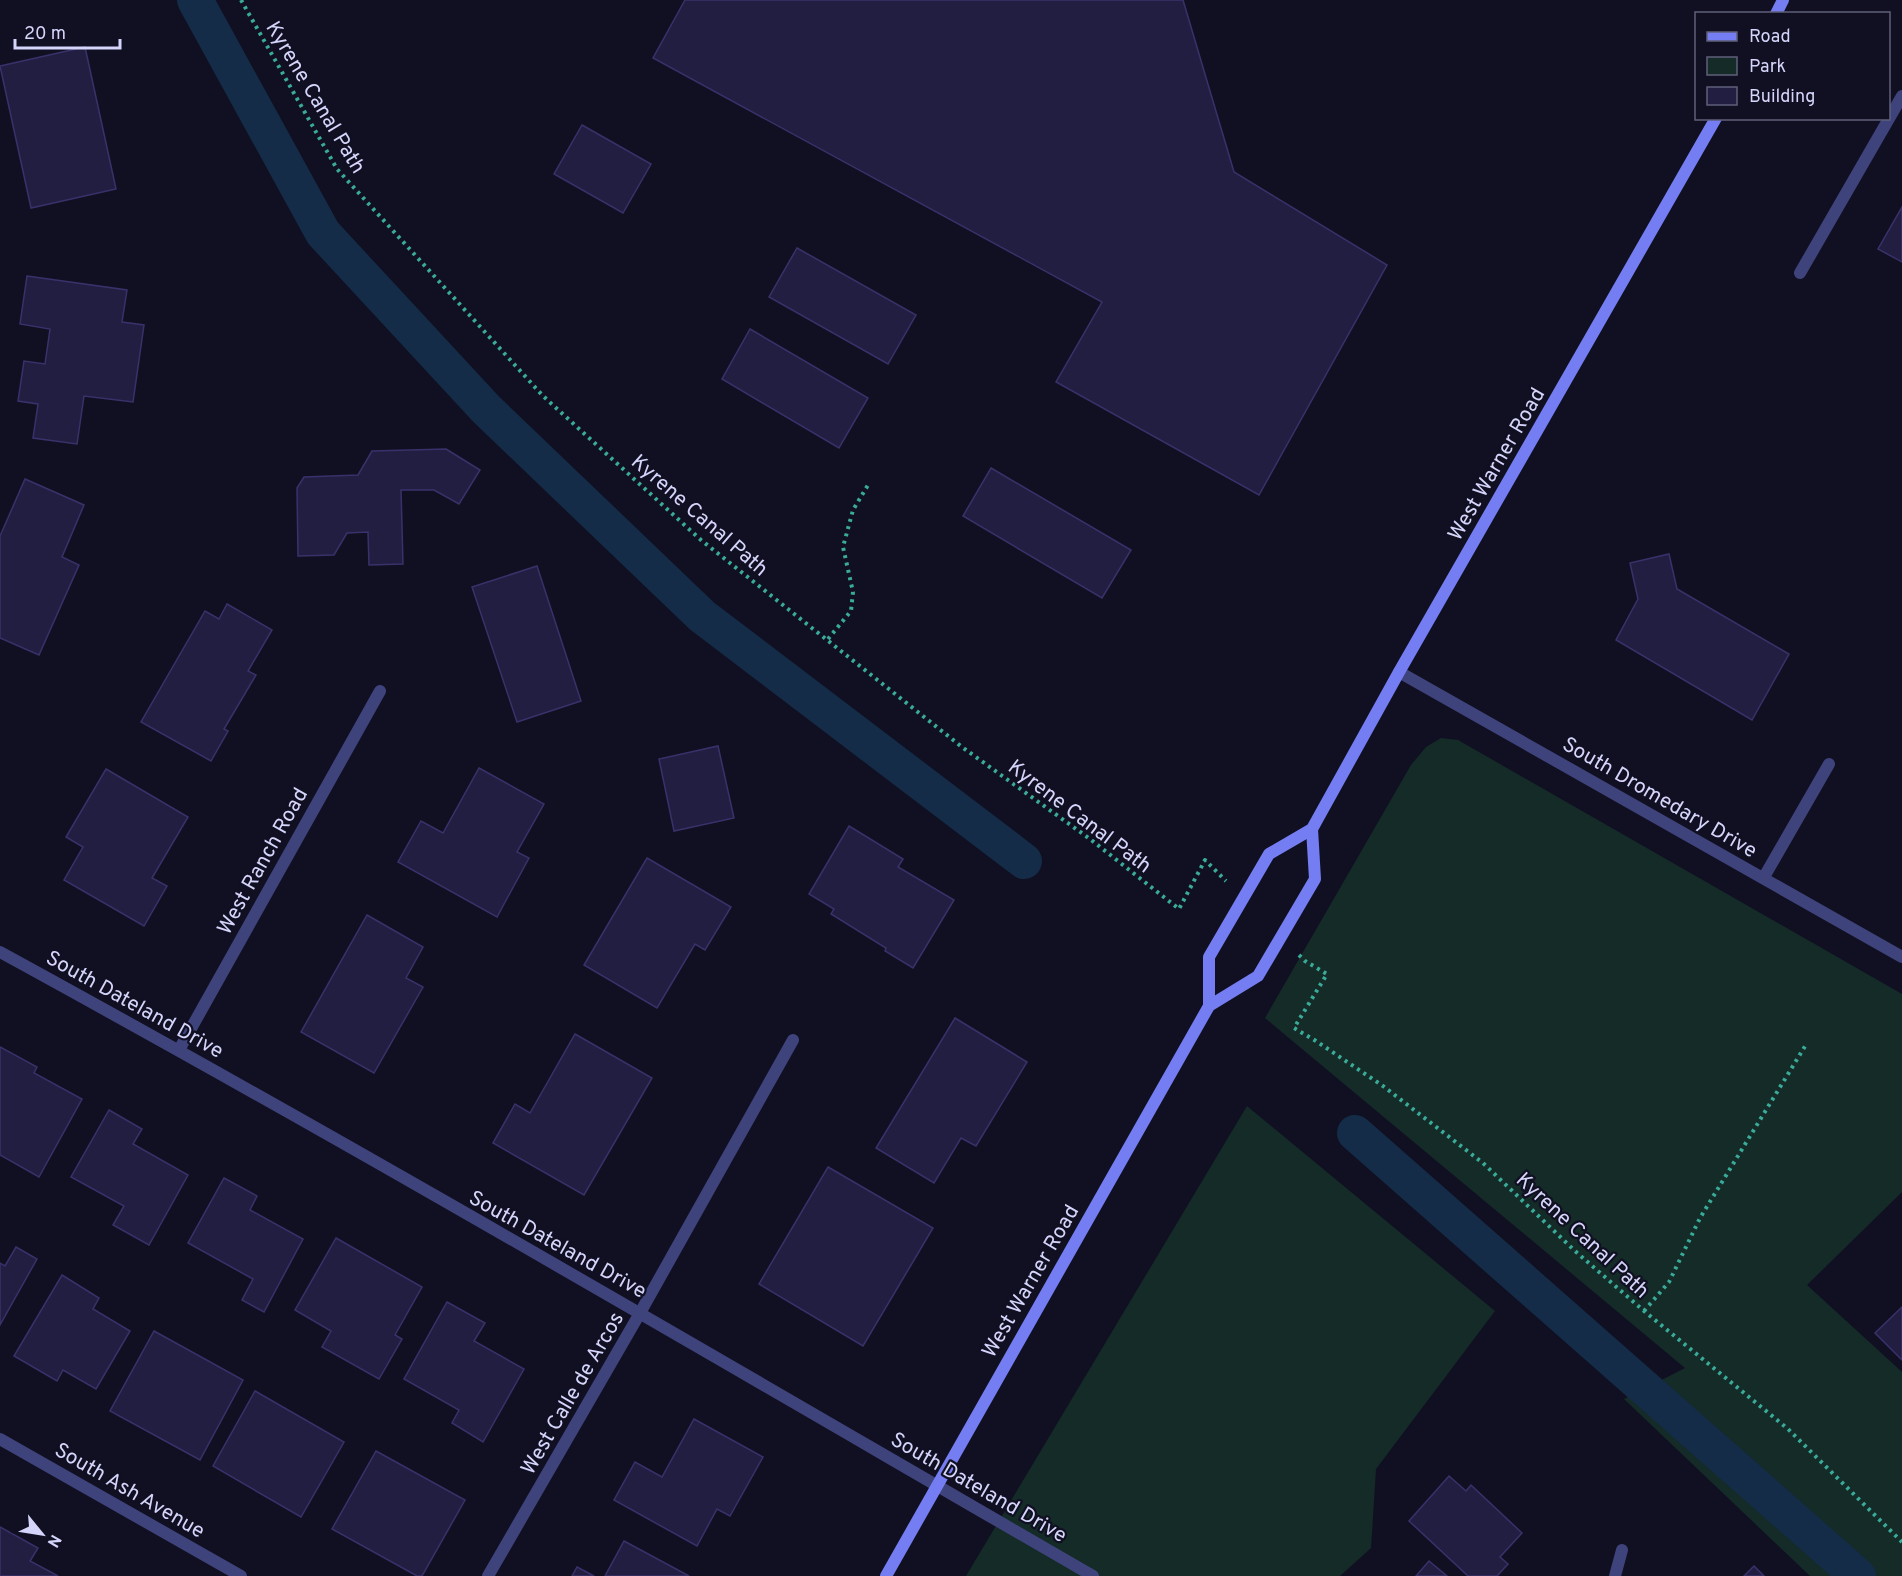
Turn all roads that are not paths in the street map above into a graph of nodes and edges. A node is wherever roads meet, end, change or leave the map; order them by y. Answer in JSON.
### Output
{"nodes":[{"id":1,"x":1902,"y":96,"type":"edge"},
{"id":2,"x":1899,"y":109,"type":"edge"},
{"id":3,"x":1715,"y":120,"type":"edge"},
{"id":4,"x":1800,"y":273,"type":"dead end"},
{"id":5,"x":1399,"y":672,"type":"junction"},
{"id":6,"x":380,"y":691,"type":"dead end"},
{"id":7,"x":1829,"y":764,"type":"dead end"},
{"id":8,"x":1312,"y":830,"type":"junction"},
{"id":9,"x":1764,"y":878,"type":"junction"},
{"id":10,"x":0,"y":952,"type":"edge"},
{"id":11,"x":1902,"y":957,"type":"edge"},
{"id":12,"x":1209,"y":1006,"type":"junction"},
{"id":13,"x":794,"y":1040,"type":"dead end"},
{"id":14,"x":179,"y":1050,"type":"junction"},
{"id":15,"x":640,"y":1313,"type":"junction"},
{"id":16,"x":0,"y":1439,"type":"edge"},
{"id":17,"x":938,"y":1486,"type":"junction"},
{"id":18,"x":1622,"y":1550,"type":"dead end"},
{"id":19,"x":241,"y":1576,"type":"edge"},
{"id":20,"x":488,"y":1576,"type":"edge"},
{"id":21,"x":886,"y":1576,"type":"edge"},
{"id":22,"x":1093,"y":1576,"type":"edge"},
{"id":23,"x":1615,"y":1576,"type":"edge"}],
"edges":[{"from":1,"to":2,"type":"street"},
{"from":2,"to":4,"type":"street"},
{"from":3,"to":5,"type":"main road","name":"West Warner Road"},
{"from":5,"to":8,"type":"main road","name":"West Warner Road"},
{"from":5,"to":9,"type":"street","name":"South Dromedary Drive"},
{"from":6,"to":14,"type":"street","name":"West Ranch Road"},
{"from":7,"to":9,"type":"street"},
{"from":8,"to":12,"type":"main road","name":"West Warner Road"},
{"from":8,"to":12,"type":"main road","name":"West Warner Road"},
{"from":9,"to":11,"type":"street","name":"South Dromedary Drive"},
{"from":10,"to":14,"type":"street","name":"South Dateland Drive"},
{"from":12,"to":17,"type":"main road","name":"West Warner Road"},
{"from":13,"to":15,"type":"street","name":"West Calle de Arcos"},
{"from":14,"to":15,"type":"street","name":"South Dateland Drive"},
{"from":15,"to":17,"type":"street","name":"South Dateland Drive"},
{"from":15,"to":20,"type":"street","name":"West Calle de Arcos"},
{"from":16,"to":19,"type":"street","name":"South Ash Avenue"},
{"from":17,"to":21,"type":"main road","name":"West Warner Road"},
{"from":17,"to":22,"type":"street","name":"South Dateland Drive"},
{"from":18,"to":23,"type":"street"}]}
